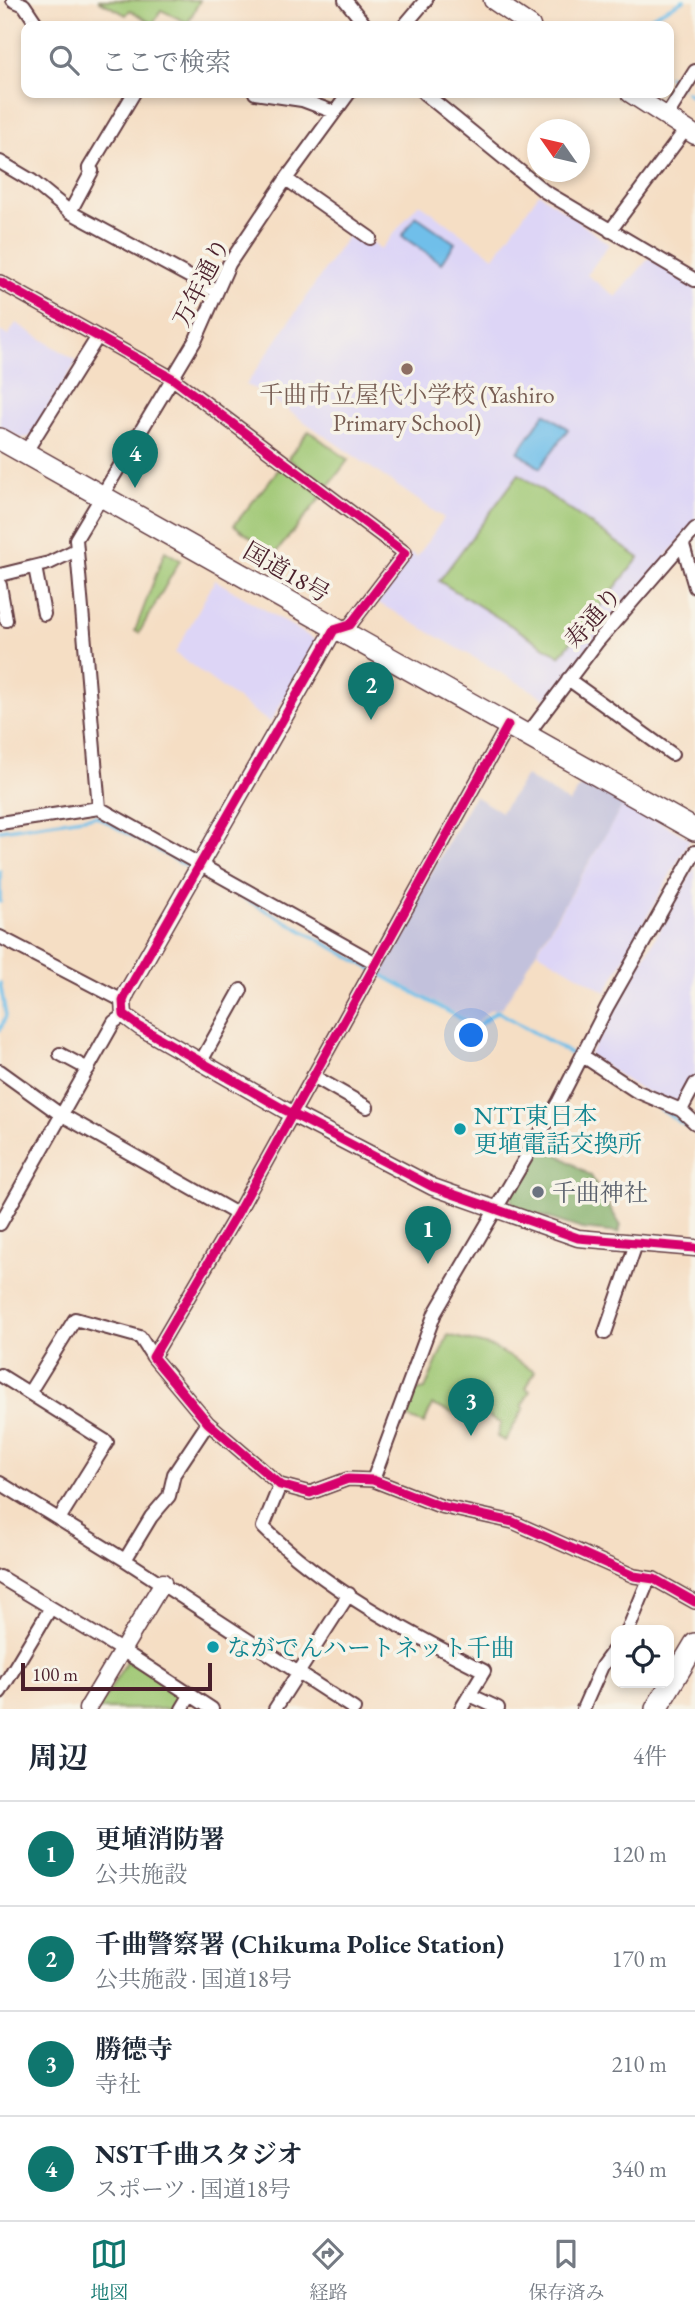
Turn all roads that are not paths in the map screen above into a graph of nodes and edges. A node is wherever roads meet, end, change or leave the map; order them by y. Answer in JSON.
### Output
{"nodes":[{"id":1,"x":13,"y":0,"type":"edge"},
{"id":2,"x":345,"y":0,"type":"edge"},
{"id":3,"x":426,"y":0,"type":"edge"},
{"id":4,"x":494,"y":0,"type":"edge"},
{"id":5,"x":35,"y":21,"type":"edge"},
{"id":6,"x":362,"y":21,"type":"edge"},
{"id":7,"x":408,"y":21,"type":"edge"},
{"id":8,"x":524,"y":21,"type":"edge"},
{"id":9,"x":695,"y":71,"type":"edge"},
{"id":10,"x":131,"y":98,"type":"edge"},
{"id":11,"x":289,"y":98,"type":"edge"},
{"id":12,"x":345,"y":98,"type":"edge"},
{"id":13,"x":430,"y":98,"type":"edge"},
{"id":14,"x":638,"y":98,"type":"edge"},
{"id":15,"x":334,"y":112,"type":"junction"},
{"id":16,"x":666,"y":117,"type":"junction"},
{"id":17,"x":690,"y":132,"type":"edge"},
{"id":18,"x":0,"y":162,"type":"edge"},
{"id":19,"x":286,"y":179,"type":"junction"},
{"id":20,"x":70,"y":212,"type":"junction"},
{"id":21,"x":611,"y":231,"type":"junction"},
{"id":22,"x":370,"y":238,"type":"dead end"},
{"id":23,"x":695,"y":280,"type":"edge"},
{"id":24,"x":0,"y":282,"type":"edge"},
{"id":25,"x":215,"y":291,"type":"junction"},
{"id":26,"x":97,"y":338,"type":"junction"},
{"id":27,"x":172,"y":378,"type":"junction"},
{"id":28,"x":0,"y":439,"type":"edge"},
{"id":29,"x":25,"y":453,"type":"junction"},
{"id":30,"x":101,"y":496,"type":"junction"},
{"id":31,"x":695,"y":529,"type":"edge"},
{"id":32,"x":683,"y":545,"type":"junction"},
{"id":33,"x":76,"y":550,"type":"junction"},
{"id":34,"x":35,"y":567,"type":"junction"},
{"id":35,"x":0,"y":576,"type":"edge"},
{"id":36,"x":695,"y":587,"type":"edge"},
{"id":37,"x":44,"y":614,"type":"dead end"},
{"id":38,"x":6,"y":621,"type":"dead end"},
{"id":39,"x":334,"y":630,"type":"junction"},
{"id":40,"x":569,"y":679,"type":"junction"},
{"id":41,"x":508,"y":725,"type":"junction"},
{"id":42,"x":527,"y":735,"type":"junction"},
{"id":43,"x":672,"y":754,"type":"dead end"},
{"id":44,"x":99,"y":808,"type":"junction"},
{"id":45,"x":0,"y":823,"type":"edge"},
{"id":46,"x":695,"y":830,"type":"edge"},
{"id":47,"x":695,"y":852,"type":"edge"},
{"id":48,"x":201,"y":866,"type":"junction"},
{"id":49,"x":0,"y":937,"type":"edge"},
{"id":50,"x":372,"y":967,"type":"junction"},
{"id":51,"x":241,"y":990,"type":"dead end"},
{"id":52,"x":124,"y":1008,"type":"junction"},
{"id":53,"x":60,"y":1054,"type":"dead end"},
{"id":54,"x":580,"y":1060,"type":"junction"},
{"id":55,"x":200,"y":1063,"type":"junction"},
{"id":56,"x":88,"y":1069,"type":"junction"},
{"id":57,"x":0,"y":1071,"type":"edge"},
{"id":58,"x":313,"y":1076,"type":"junction"},
{"id":59,"x":695,"y":1084,"type":"edge"},
{"id":60,"x":367,"y":1107,"type":"dead end"},
{"id":61,"x":681,"y":1110,"type":"junction"},
{"id":62,"x":63,"y":1113,"type":"junction"},
{"id":63,"x":293,"y":1113,"type":"junction"},
{"id":64,"x":695,"y":1124,"type":"edge"},
{"id":65,"x":495,"y":1211,"type":"junction"},
{"id":66,"x":237,"y":1214,"type":"junction"},
{"id":67,"x":0,"y":1224,"type":"edge"},
{"id":68,"x":636,"y":1244,"type":"junction"},
{"id":69,"x":695,"y":1248,"type":"edge"},
{"id":70,"x":605,"y":1333,"type":"dead end"},
{"id":71,"x":153,"y":1357,"type":"junction"},
{"id":72,"x":0,"y":1375,"type":"edge"},
{"id":73,"x":29,"y":1393,"type":"junction"},
{"id":74,"x":208,"y":1423,"type":"junction"},
{"id":75,"x":373,"y":1480,"type":"junction"},
{"id":76,"x":0,"y":1483,"type":"edge"},
{"id":77,"x":280,"y":1485,"type":"junction"},
{"id":78,"x":59,"y":1518,"type":"junction"},
{"id":79,"x":125,"y":1560,"type":"junction"},
{"id":80,"x":0,"y":1577,"type":"edge"},
{"id":81,"x":649,"y":1579,"type":"junction"},
{"id":82,"x":163,"y":1582,"type":"junction"},
{"id":83,"x":349,"y":1594,"type":"junction"},
{"id":84,"x":695,"y":1602,"type":"edge"},
{"id":85,"x":50,"y":1609,"type":"junction"},
{"id":86,"x":630,"y":1625,"type":"edge"},
{"id":87,"x":695,"y":1644,"type":"edge"},
{"id":88,"x":122,"y":1651,"type":"junction"},
{"id":89,"x":611,"y":1654,"type":"edge"},
{"id":90,"x":300,"y":1671,"type":"junction"},
{"id":91,"x":0,"y":1692,"type":"edge"},
{"id":92,"x":191,"y":1694,"type":"junction"},
{"id":93,"x":470,"y":1695,"type":"junction"},
{"id":94,"x":498,"y":1708,"type":"edge"},
{"id":95,"x":87,"y":1709,"type":"edge"},
{"id":96,"x":182,"y":1709,"type":"edge"},
{"id":97,"x":212,"y":1709,"type":"edge"},
{"id":98,"x":275,"y":1709,"type":"edge"},
{"id":99,"x":355,"y":1709,"type":"edge"},
{"id":100,"x":461,"y":1709,"type":"edge"},
{"id":101,"x":583,"y":1709,"type":"edge"},
{"id":102,"x":656,"y":1709,"type":"edge"}],
"edges":[{"from":1,"to":5,"type":"street"},
{"from":2,"to":6,"type":"street"},
{"from":3,"to":7,"type":"street"},
{"from":4,"to":8,"type":"main road"},
{"from":9,"to":16,"type":"street"},
{"from":10,"to":20,"type":"street"},
{"from":11,"to":15,"type":"street"},
{"from":12,"to":15,"type":"street","name":"万年通り"},
{"from":13,"to":21,"type":"street"},
{"from":14,"to":16,"type":"main road"},
{"from":15,"to":19,"type":"street","name":"万年通り"},
{"from":16,"to":17,"type":"main road"},
{"from":17,"to":21,"type":"street"},
{"from":18,"to":20,"type":"street"},
{"from":19,"to":22,"type":"street"},
{"from":19,"to":25,"type":"street","name":"万年通り"},
{"from":20,"to":25,"type":"street"},
{"from":21,"to":23,"type":"street"},
{"from":24,"to":26,"type":"street"},
{"from":25,"to":27,"type":"street","name":"万年通り"},
{"from":26,"to":27,"type":"street"},
{"from":26,"to":29,"type":"street"},
{"from":27,"to":30,"type":"street","name":"万年通り"},
{"from":27,"to":39,"type":"street"},
{"from":28,"to":29,"type":"highway","name":"国道18号"},
{"from":29,"to":30,"type":"highway","name":"国道18号"},
{"from":30,"to":33,"type":"street","name":"万年通り"},
{"from":30,"to":39,"type":"highway","name":"国道18号"},
{"from":31,"to":32,"type":"street","name":"寿通り"},
{"from":32,"to":36,"type":"street"},
{"from":32,"to":40,"type":"street","name":"寿通り"},
{"from":33,"to":34,"type":"street"},
{"from":33,"to":44,"type":"street"},
{"from":34,"to":35,"type":"street"},
{"from":34,"to":37,"type":"street"},
{"from":35,"to":38,"type":"street"},
{"from":39,"to":41,"type":"highway","name":"国道18号"},
{"from":39,"to":48,"type":"street"},
{"from":40,"to":42,"type":"street","name":"寿通り"},
{"from":40,"to":43,"type":"street"},
{"from":41,"to":42,"type":"highway","name":"国道18号"},
{"from":41,"to":50,"type":"street"},
{"from":42,"to":46,"type":"highway","name":"国道18号"},
{"from":44,"to":45,"type":"street"},
{"from":44,"to":48,"type":"street"},
{"from":47,"to":54,"type":"street"},
{"from":48,"to":50,"type":"street"},
{"from":48,"to":52,"type":"street"},
{"from":49,"to":52,"type":"street"},
{"from":50,"to":58,"type":"street"},
{"from":51,"to":55,"type":"street"},
{"from":52,"to":55,"type":"street"},
{"from":52,"to":56,"type":"street"},
{"from":53,"to":56,"type":"street"},
{"from":54,"to":61,"type":"street"},
{"from":54,"to":65,"type":"street"},
{"from":55,"to":63,"type":"street"},
{"from":56,"to":62,"type":"street"},
{"from":57,"to":62,"type":"street"},
{"from":58,"to":60,"type":"street"},
{"from":58,"to":63,"type":"street"},
{"from":59,"to":61,"type":"street"},
{"from":61,"to":64,"type":"street"},
{"from":62,"to":66,"type":"street"},
{"from":62,"to":67,"type":"street"},
{"from":63,"to":65,"type":"street"},
{"from":63,"to":66,"type":"street"},
{"from":65,"to":68,"type":"street"},
{"from":65,"to":75,"type":"street"},
{"from":66,"to":71,"type":"street"},
{"from":68,"to":69,"type":"street"},
{"from":68,"to":70,"type":"street"},
{"from":71,"to":73,"type":"street"},
{"from":71,"to":74,"type":"street"},
{"from":72,"to":73,"type":"street"},
{"from":73,"to":78,"type":"street"},
{"from":74,"to":77,"type":"street"},
{"from":74,"to":79,"type":"street"},
{"from":75,"to":77,"type":"street"},
{"from":75,"to":81,"type":"street"},
{"from":76,"to":78,"type":"street"},
{"from":77,"to":83,"type":"street"},
{"from":78,"to":79,"type":"street"},
{"from":79,"to":82,"type":"street"},
{"from":80,"to":85,"type":"street"},
{"from":81,"to":84,"type":"street"},
{"from":81,"to":86,"type":"street"},
{"from":82,"to":88,"type":"street"},
{"from":82,"to":90,"type":"street"},
{"from":83,"to":90,"type":"street"},
{"from":83,"to":93,"type":"street"},
{"from":85,"to":88,"type":"street"},
{"from":85,"to":91,"type":"street"},
{"from":87,"to":102,"type":"highway"},
{"from":88,"to":92,"type":"street"},
{"from":88,"to":95,"type":"street"},
{"from":89,"to":101,"type":"street"},
{"from":90,"to":98,"type":"street"},
{"from":90,"to":99,"type":"street"},
{"from":92,"to":96,"type":"street"},
{"from":92,"to":97,"type":"street"},
{"from":93,"to":94,"type":"street"},
{"from":93,"to":100,"type":"street"}]}
